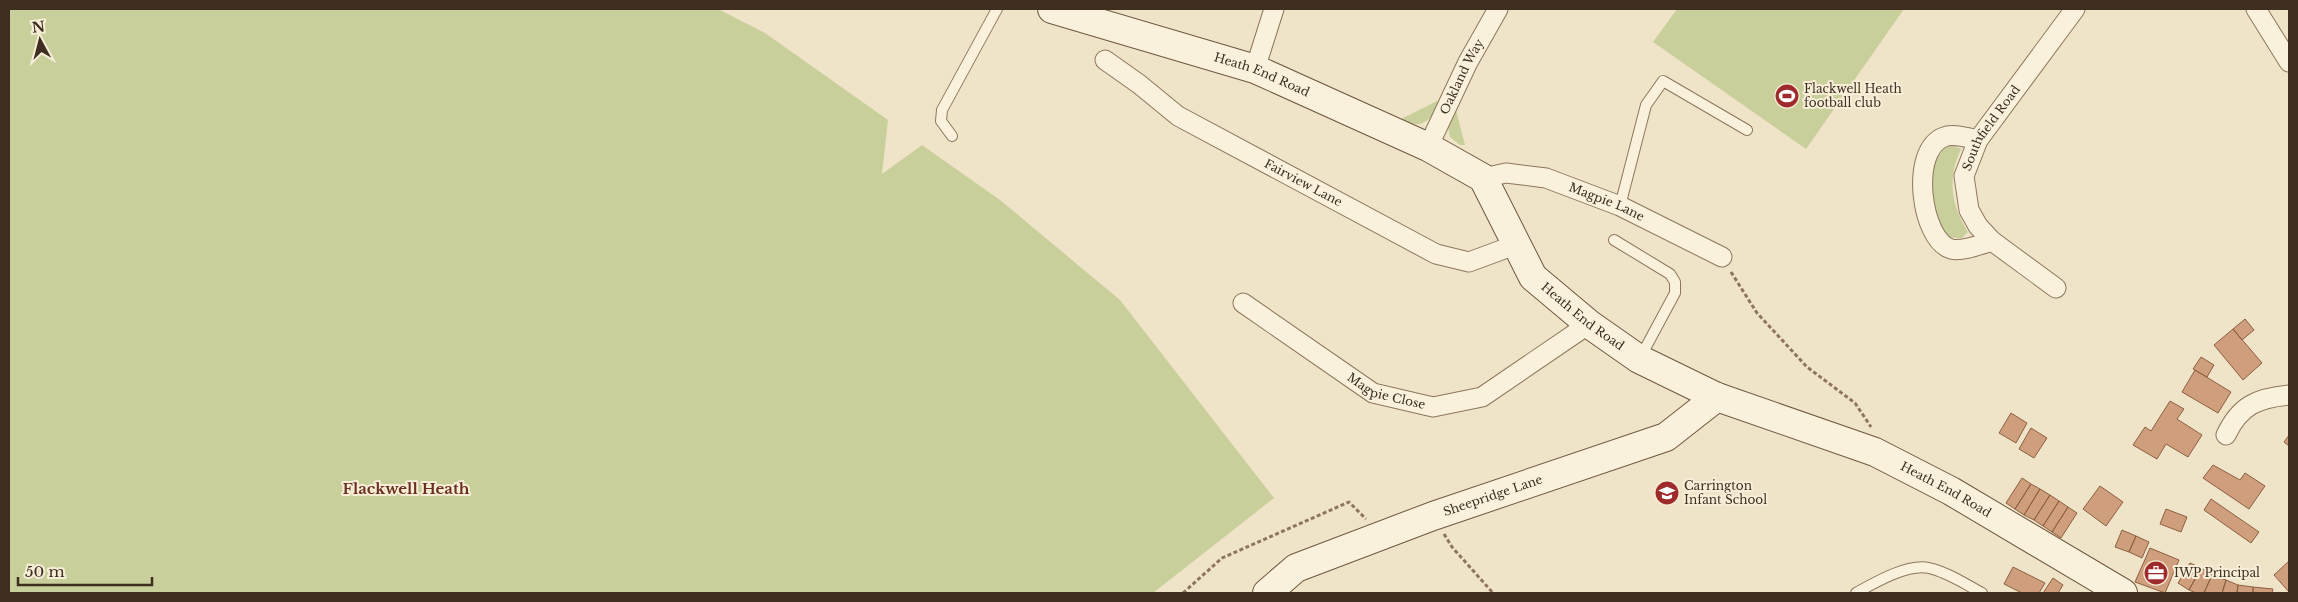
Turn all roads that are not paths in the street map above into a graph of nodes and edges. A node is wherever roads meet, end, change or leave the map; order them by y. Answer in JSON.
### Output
{"nodes":[{"id":1,"x":997,"y":9,"type":"edge"},
{"id":2,"x":1052,"y":9,"type":"edge"},
{"id":3,"x":1274,"y":9,"type":"edge"},
{"id":4,"x":1498,"y":9,"type":"edge"},
{"id":5,"x":2075,"y":9,"type":"edge"},
{"id":6,"x":2256,"y":9,"type":"edge"},
{"id":7,"x":1105,"y":60,"type":"dead end"},
{"id":8,"x":2289,"y":62,"type":"edge"},
{"id":9,"x":1255,"y":69,"type":"junction"},
{"id":10,"x":1747,"y":130,"type":"dead end"},
{"id":11,"x":952,"y":136,"type":"dead end"},
{"id":12,"x":1978,"y":140,"type":"junction"},
{"id":13,"x":1428,"y":147,"type":"junction"},
{"id":14,"x":1484,"y":178,"type":"junction"},
{"id":15,"x":1620,"y":206,"type":"junction"},
{"id":16,"x":1614,"y":240,"type":"dead end"},
{"id":17,"x":1992,"y":240,"type":"junction"},
{"id":18,"x":1515,"y":245,"type":"junction"},
{"id":19,"x":1722,"y":257,"type":"road end"},
{"id":20,"x":2056,"y":288,"type":"dead end"},
{"id":21,"x":1243,"y":303,"type":"dead end"},
{"id":22,"x":1589,"y":324,"type":"junction"},
{"id":23,"x":1639,"y":359,"type":"junction"},
{"id":24,"x":2289,"y":395,"type":"edge"},
{"id":25,"x":1717,"y":397,"type":"junction"},
{"id":26,"x":2226,"y":435,"type":"dead end"},
{"id":27,"x":1268,"y":593,"type":"edge"},
{"id":28,"x":1856,"y":593,"type":"edge"},
{"id":29,"x":1982,"y":593,"type":"edge"},
{"id":30,"x":2123,"y":593,"type":"edge"}],
"edges":[{"from":1,"to":11,"type":"lane"},
{"from":2,"to":9,"type":"street","name":"Heath End Road"},
{"from":3,"to":9,"type":"street"},
{"from":4,"to":13,"type":"street","name":"Oakland Way"},
{"from":5,"to":12,"type":"street","name":"Southfield Road"},
{"from":6,"to":8,"type":"street"},
{"from":7,"to":18,"type":"street","name":"Fairview Lane"},
{"from":9,"to":13,"type":"street","name":"Heath End Road"},
{"from":10,"to":15,"type":"lane"},
{"from":12,"to":17,"type":"street","name":"Southfield Road"},
{"from":12,"to":17,"type":"street"},
{"from":13,"to":14,"type":"street","name":"Heath End Road"},
{"from":14,"to":15,"type":"street","name":"Magpie Lane"},
{"from":14,"to":18,"type":"street","name":"Heath End Road"},
{"from":15,"to":19,"type":"street","name":"Magpie Lane"},
{"from":16,"to":23,"type":"lane"},
{"from":17,"to":20,"type":"street","name":"Southfield Road"},
{"from":18,"to":22,"type":"street","name":"Heath End Road"},
{"from":21,"to":22,"type":"street","name":"Magpie Close"},
{"from":22,"to":23,"type":"street","name":"Heath End Road"},
{"from":23,"to":25,"type":"street","name":"Heath End Road"},
{"from":24,"to":26,"type":"street"},
{"from":25,"to":27,"type":"street","name":"Sheepridge Lane"},
{"from":25,"to":30,"type":"street","name":"Heath End Road"},
{"from":28,"to":29,"type":"lane"}]}
